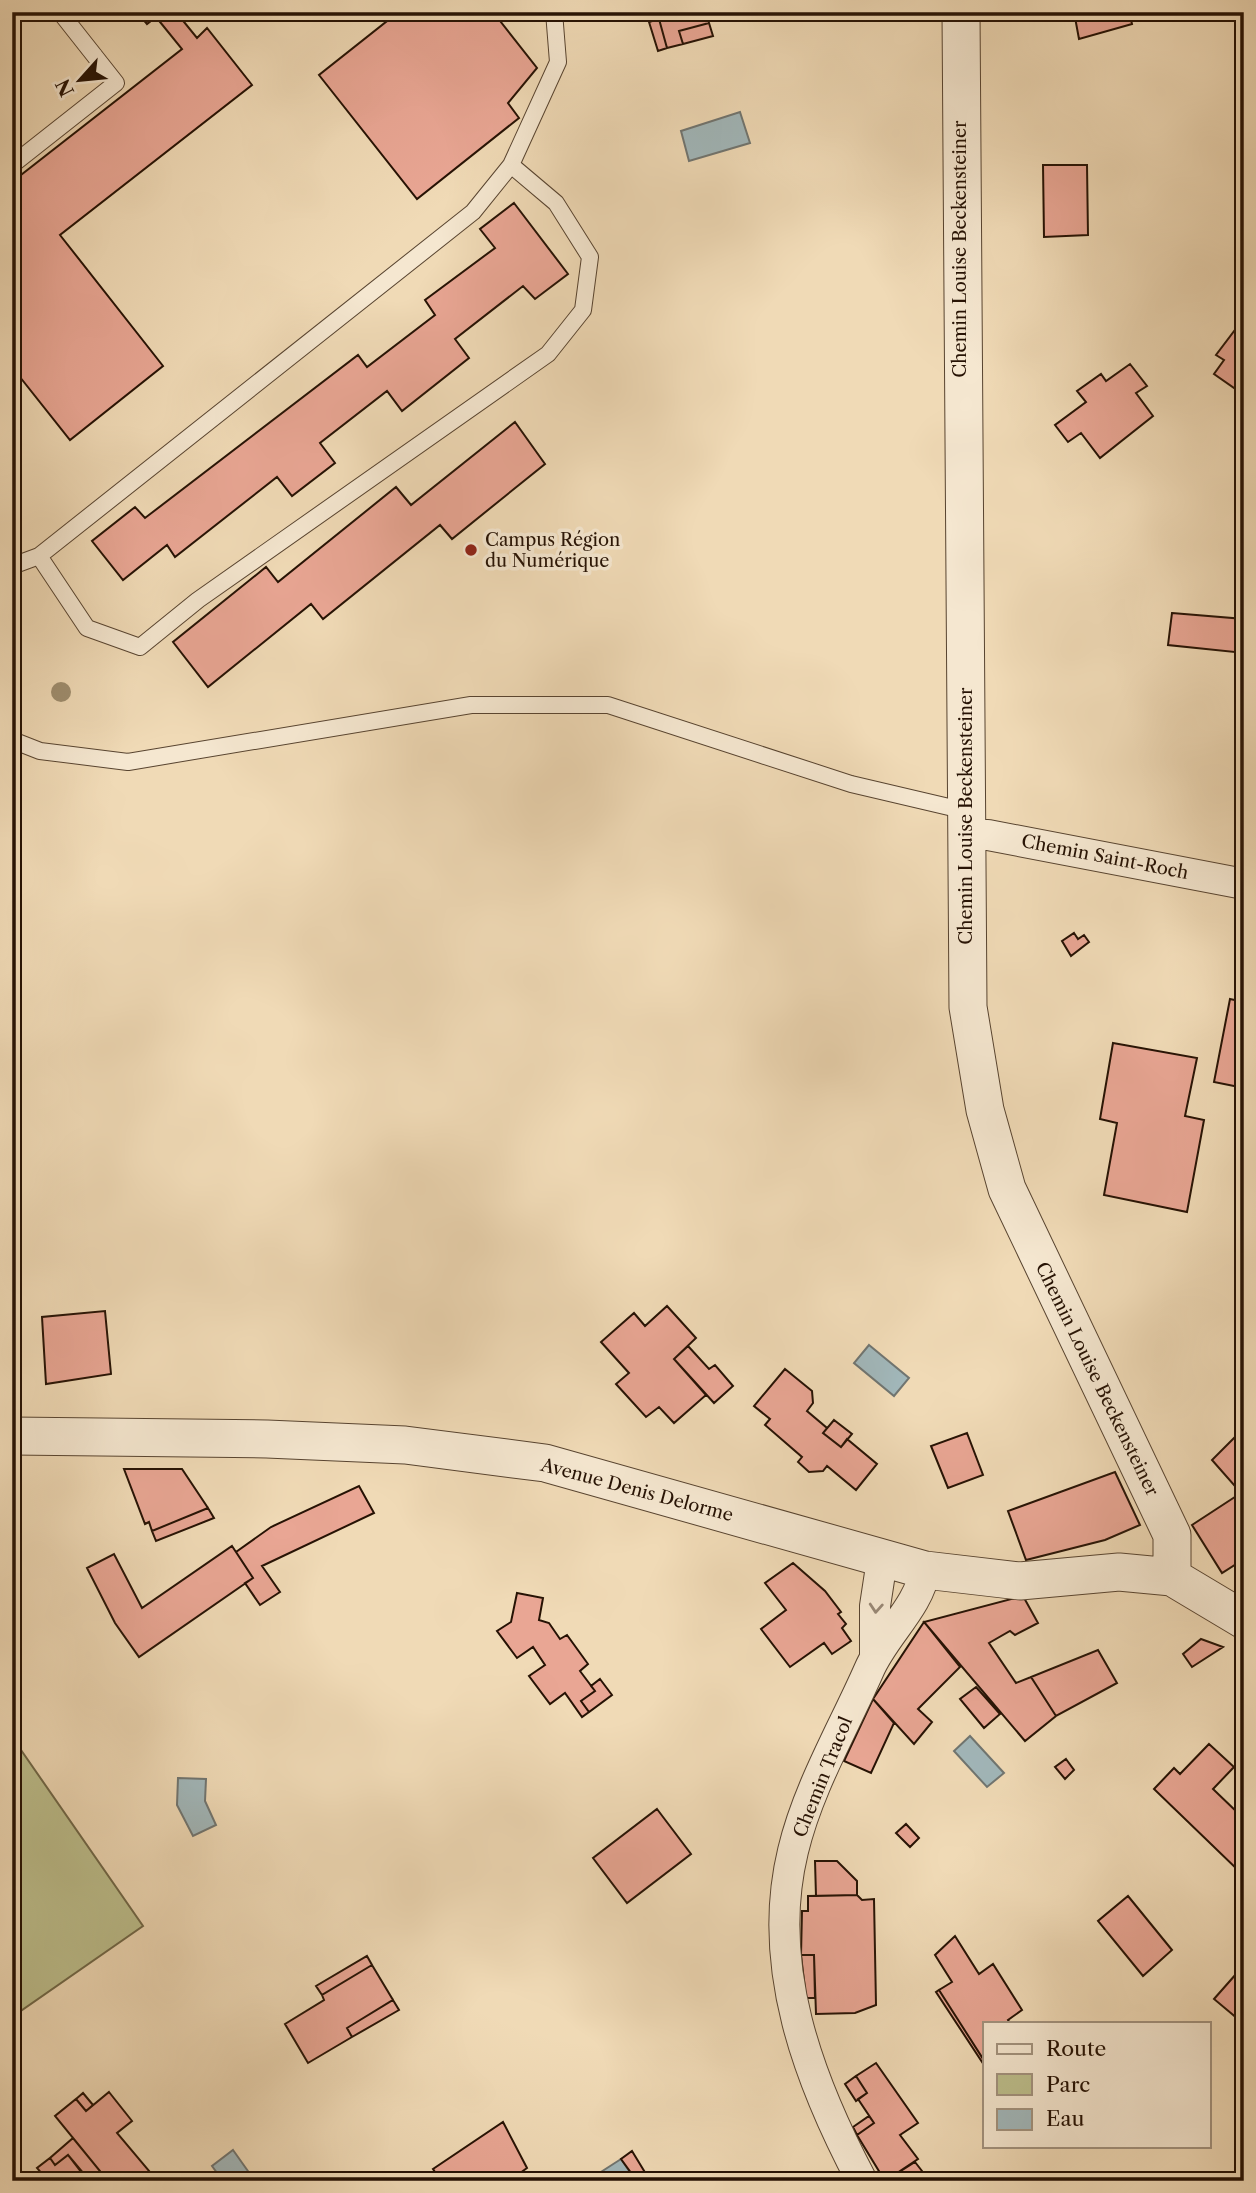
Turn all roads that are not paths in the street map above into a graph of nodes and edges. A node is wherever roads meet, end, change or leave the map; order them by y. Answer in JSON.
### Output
{"nodes":[{"id":1,"x":60,"y":12,"type":"edge"},
{"id":2,"x":554,"y":12,"type":"edge"},
{"id":3,"x":961,"y":12,"type":"edge"},
{"id":4,"x":12,"y":165,"type":"edge"},
{"id":5,"x":511,"y":165,"type":"junction"},
{"id":6,"x":39,"y":556,"type":"junction"},
{"id":7,"x":12,"y":566,"type":"edge"},
{"id":8,"x":12,"y":740,"type":"edge"},
{"id":9,"x":966,"y":823,"type":"junction"},
{"id":10,"x":1244,"y":884,"type":"edge"},
{"id":11,"x":12,"y":1436,"type":"edge"},
{"id":12,"x":882,"y":1560,"type":"junction"},
{"id":13,"x":925,"y":1570,"type":"junction"},
{"id":14,"x":1172,"y":1577,"type":"junction"},
{"id":15,"x":1244,"y":1620,"type":"edge"},
{"id":16,"x":875,"y":1656,"type":"junction"},
{"id":17,"x":862,"y":2181,"type":"edge"}],
"edges":[{"from":1,"to":4,"type":"lane"},
{"from":2,"to":5,"type":"lane"},
{"from":3,"to":9,"type":"street","name":"Chemin Louise Beckensteiner"},
{"from":5,"to":6,"type":"lane"},
{"from":5,"to":6,"type":"lane"},
{"from":6,"to":7,"type":"lane"},
{"from":8,"to":9,"type":"lane"},
{"from":9,"to":10,"type":"street","name":"Chemin Saint-Roch"},
{"from":9,"to":14,"type":"street","name":"Chemin Louise Beckensteiner"},
{"from":11,"to":12,"type":"street","name":"Avenue Denis Delorme"},
{"from":12,"to":13,"type":"street","name":"Avenue Denis Delorme"},
{"from":12,"to":16,"type":"street","name":"Chemin Tracol","one_way":true},
{"from":13,"to":14,"type":"street","name":"Avenue Denis Delorme"},
{"from":13,"to":16,"type":"street","name":"Chemin Tracol"},
{"from":14,"to":15,"type":"street","name":"Avenue Denis Delorme"},
{"from":16,"to":17,"type":"street","name":"Chemin Tracol"}]}
